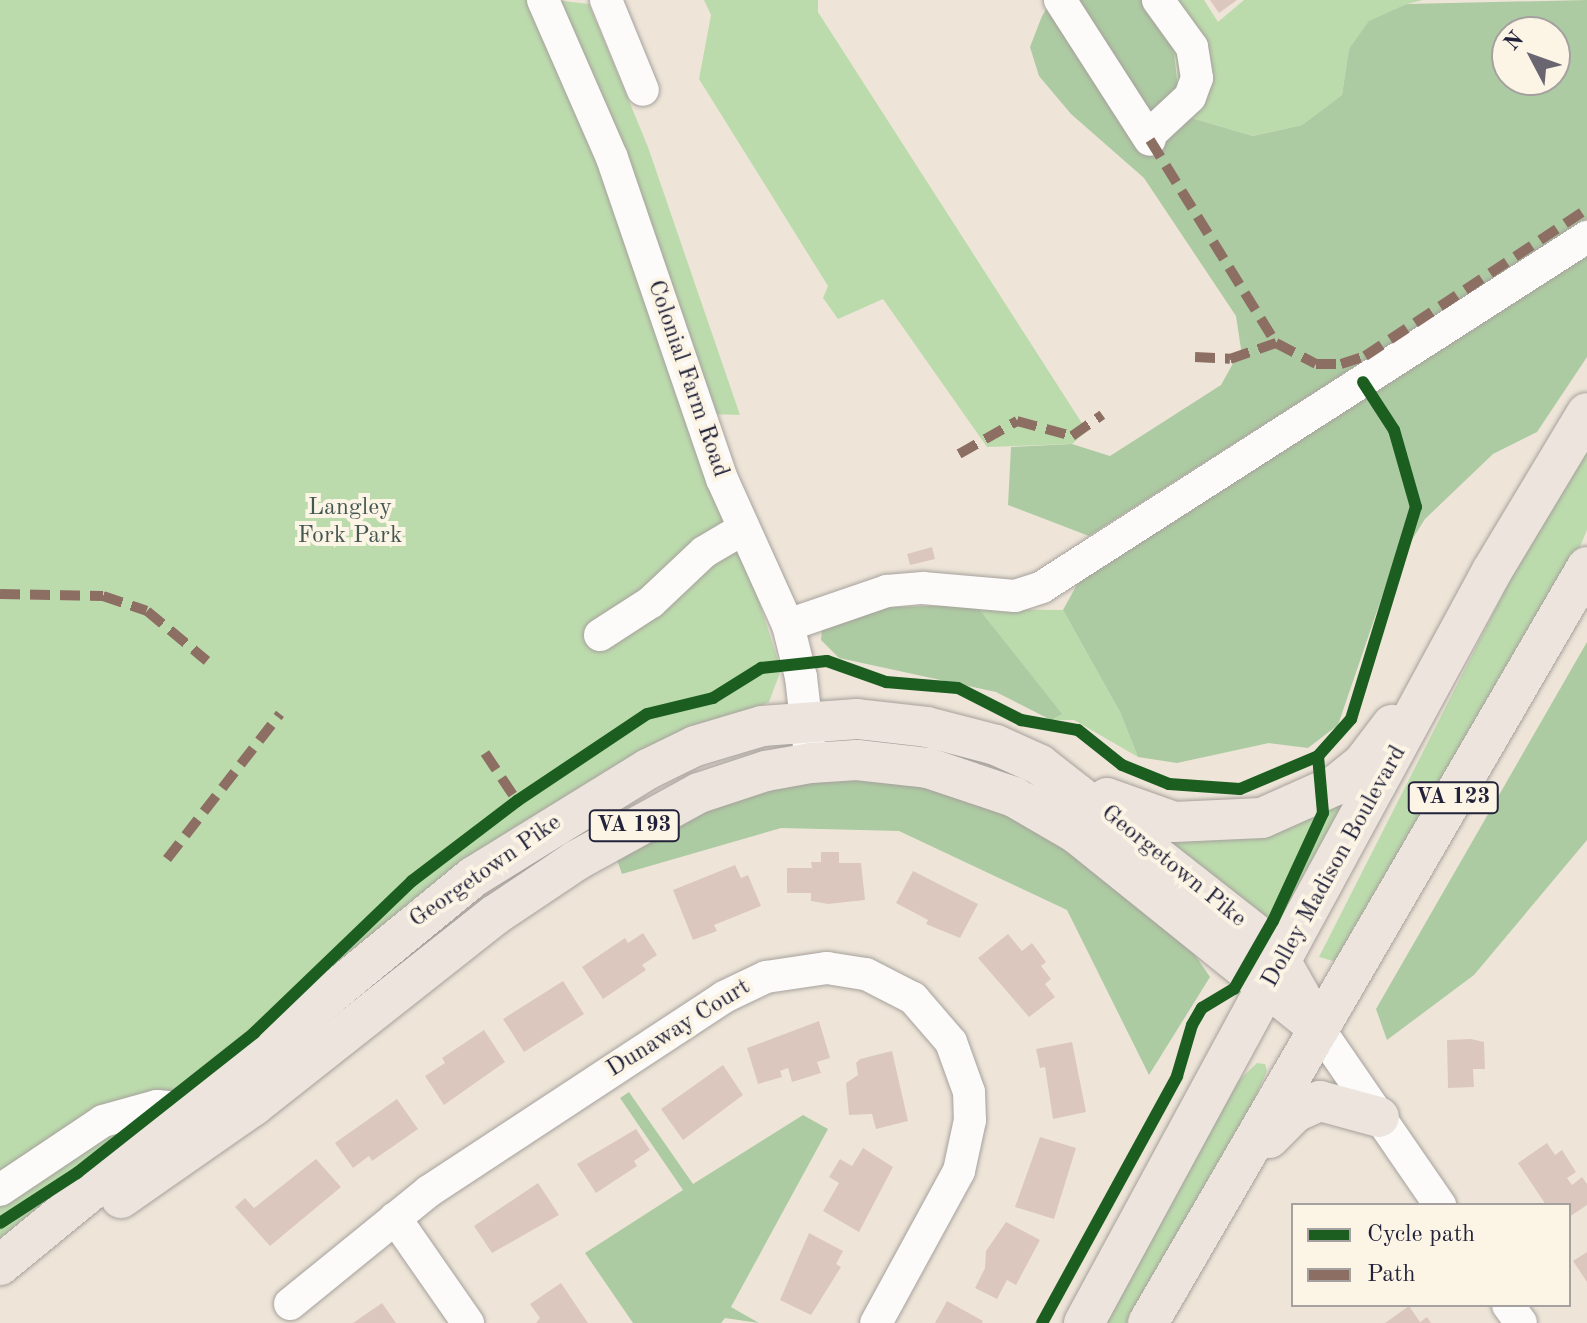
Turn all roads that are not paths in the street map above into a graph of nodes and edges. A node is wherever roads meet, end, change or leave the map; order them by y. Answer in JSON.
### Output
{"nodes":[{"id":1,"x":543,"y":0,"type":"edge"},
{"id":2,"x":606,"y":0,"type":"edge"},
{"id":3,"x":1060,"y":0,"type":"edge"},
{"id":4,"x":1158,"y":0,"type":"edge"},
{"id":5,"x":643,"y":90,"type":"dead end"},
{"id":6,"x":1587,"y":237,"type":"edge"},
{"id":7,"x":1587,"y":413,"type":"edge"},
{"id":8,"x":743,"y":529,"type":"junction"},
{"id":9,"x":1587,"y":567,"type":"edge"},
{"id":10,"x":1492,"y":571,"type":"junction"},
{"id":11,"x":788,"y":625,"type":"junction"},
{"id":12,"x":600,"y":635,"type":"dead end"},
{"id":13,"x":806,"y":721,"type":"junction"},
{"id":14,"x":811,"y":763,"type":"junction"},
{"id":15,"x":1040,"y":765,"type":"junction"},
{"id":16,"x":1276,"y":975,"type":"junction"},
{"id":17,"x":1319,"y":1029,"type":"junction"},
{"id":18,"x":193,"y":1109,"type":"junction"},
{"id":19,"x":1379,"y":1117,"type":"junction"},
{"id":20,"x":1234,"y":1177,"type":"junction"},
{"id":21,"x":0,"y":1190,"type":"edge"},
{"id":22,"x":1439,"y":1203,"type":"edge"},
{"id":23,"x":395,"y":1218,"type":"junction"},
{"id":24,"x":0,"y":1265,"type":"edge"},
{"id":25,"x":290,"y":1304,"type":"dead end"},
{"id":26,"x":468,"y":1323,"type":"edge"},
{"id":27,"x":876,"y":1323,"type":"edge"},
{"id":28,"x":1084,"y":1323,"type":"edge"},
{"id":29,"x":1148,"y":1323,"type":"edge"}],
"edges":[{"from":1,"to":8,"type":"street","name":"Colonial Farm Road"},
{"from":2,"to":5,"type":"street"},
{"from":3,"to":4,"type":"street"},
{"from":6,"to":11,"type":"street"},
{"from":7,"to":10,"type":"main road","name":"Dolley Madison Boulevard","number":"VA 123"},
{"from":8,"to":11,"type":"street","name":"Colonial Farm Road"},
{"from":8,"to":12,"type":"street"},
{"from":9,"to":17,"type":"main road","number":"VA 123"},
{"from":10,"to":15,"type":"main road"},
{"from":10,"to":16,"type":"main road","name":"Dolley Madison Boulevard","number":"VA 123"},
{"from":11,"to":13,"type":"street","name":"Colonial Farm Road"},
{"from":13,"to":14,"type":"street","name":"Colonial Farm Road"},
{"from":13,"to":15,"type":"main road","name":"Georgetown Pike","number":"VA 193"},
{"from":13,"to":18,"type":"main road","name":"Georgetown Pike","number":"VA 193"},
{"from":14,"to":16,"type":"main road","name":"Georgetown Pike","number":"VA 193"},
{"from":14,"to":24,"type":"main road","name":"Georgetown Pike","number":"VA 193"},
{"from":15,"to":16,"type":"main road","name":"Georgetown Pike","number":"VA 193"},
{"from":16,"to":17,"type":"main road","name":"Georgetown Pike","number":"VA 193"},
{"from":16,"to":28,"type":"main road","name":"Dolley Madison Boulevard","number":"VA 123"},
{"from":17,"to":19,"type":"street"},
{"from":17,"to":20,"type":"main road","number":"VA 123"},
{"from":18,"to":21,"type":"street"},
{"from":18,"to":24,"type":"main road","name":"Georgetown Pike","number":"VA 193"},
{"from":19,"to":20,"type":"main road"},
{"from":19,"to":22,"type":"street"},
{"from":20,"to":29,"type":"main road","number":"VA 123"},
{"from":23,"to":25,"type":"street","name":"Dunaway Court"},
{"from":23,"to":26,"type":"street"},
{"from":23,"to":27,"type":"street","name":"Dunaway Court"}]}
